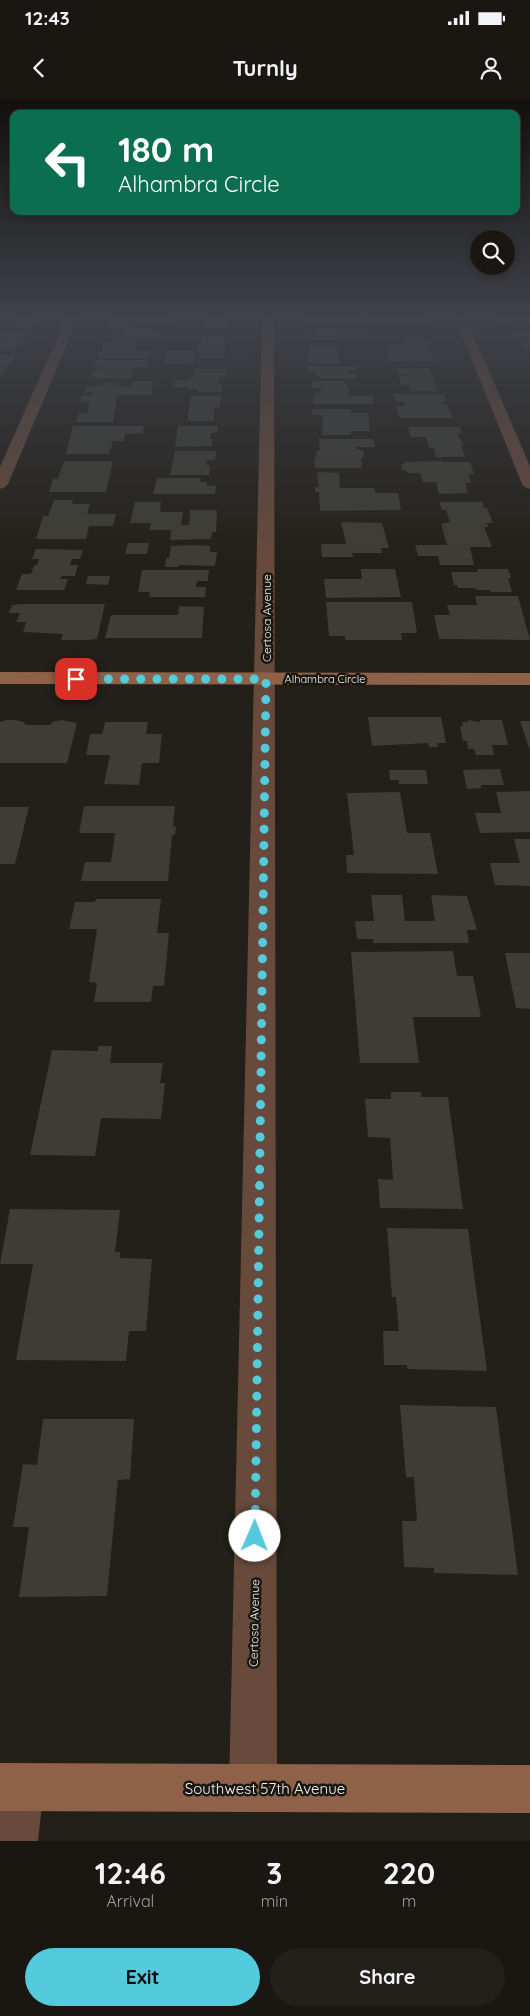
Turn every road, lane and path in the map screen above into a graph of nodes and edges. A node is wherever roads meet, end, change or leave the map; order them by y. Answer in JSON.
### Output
{"nodes":[{"id":1,"x":37,"y":399,"type":"edge"},
{"id":2,"x":267,"y":399,"type":"edge"},
{"id":3,"x":494,"y":399,"type":"edge"},
{"id":4,"x":0,"y":484,"type":"edge"},
{"id":5,"x":530,"y":484,"type":"edge"},
{"id":6,"x":0,"y":678,"type":"edge"},
{"id":7,"x":266,"y":679,"type":"junction"},
{"id":8,"x":530,"y":679,"type":"edge"},
{"id":9,"x":10,"y":1787,"type":"edge"},
{"id":10,"x":253,"y":1788,"type":"junction"},
{"id":11,"x":530,"y":1789,"type":"edge"},
{"id":12,"x":13,"y":1841,"type":"edge"}],
"edges":[{"from":1,"to":4,"type":"street"},
{"from":2,"to":7,"type":"street","name":"Certosa Avenue"},
{"from":3,"to":5,"type":"street"},
{"from":6,"to":7,"type":"street","name":"Alhambra Circle"},
{"from":7,"to":8,"type":"street","name":"Alhambra Circle"},
{"from":7,"to":10,"type":"street","name":"Certosa Avenue"},
{"from":9,"to":10,"type":"street","name":"Southwest 57th Avenue"},
{"from":9,"to":12,"type":"street"},
{"from":10,"to":11,"type":"street","name":"Southwest 57th Avenue"}]}
